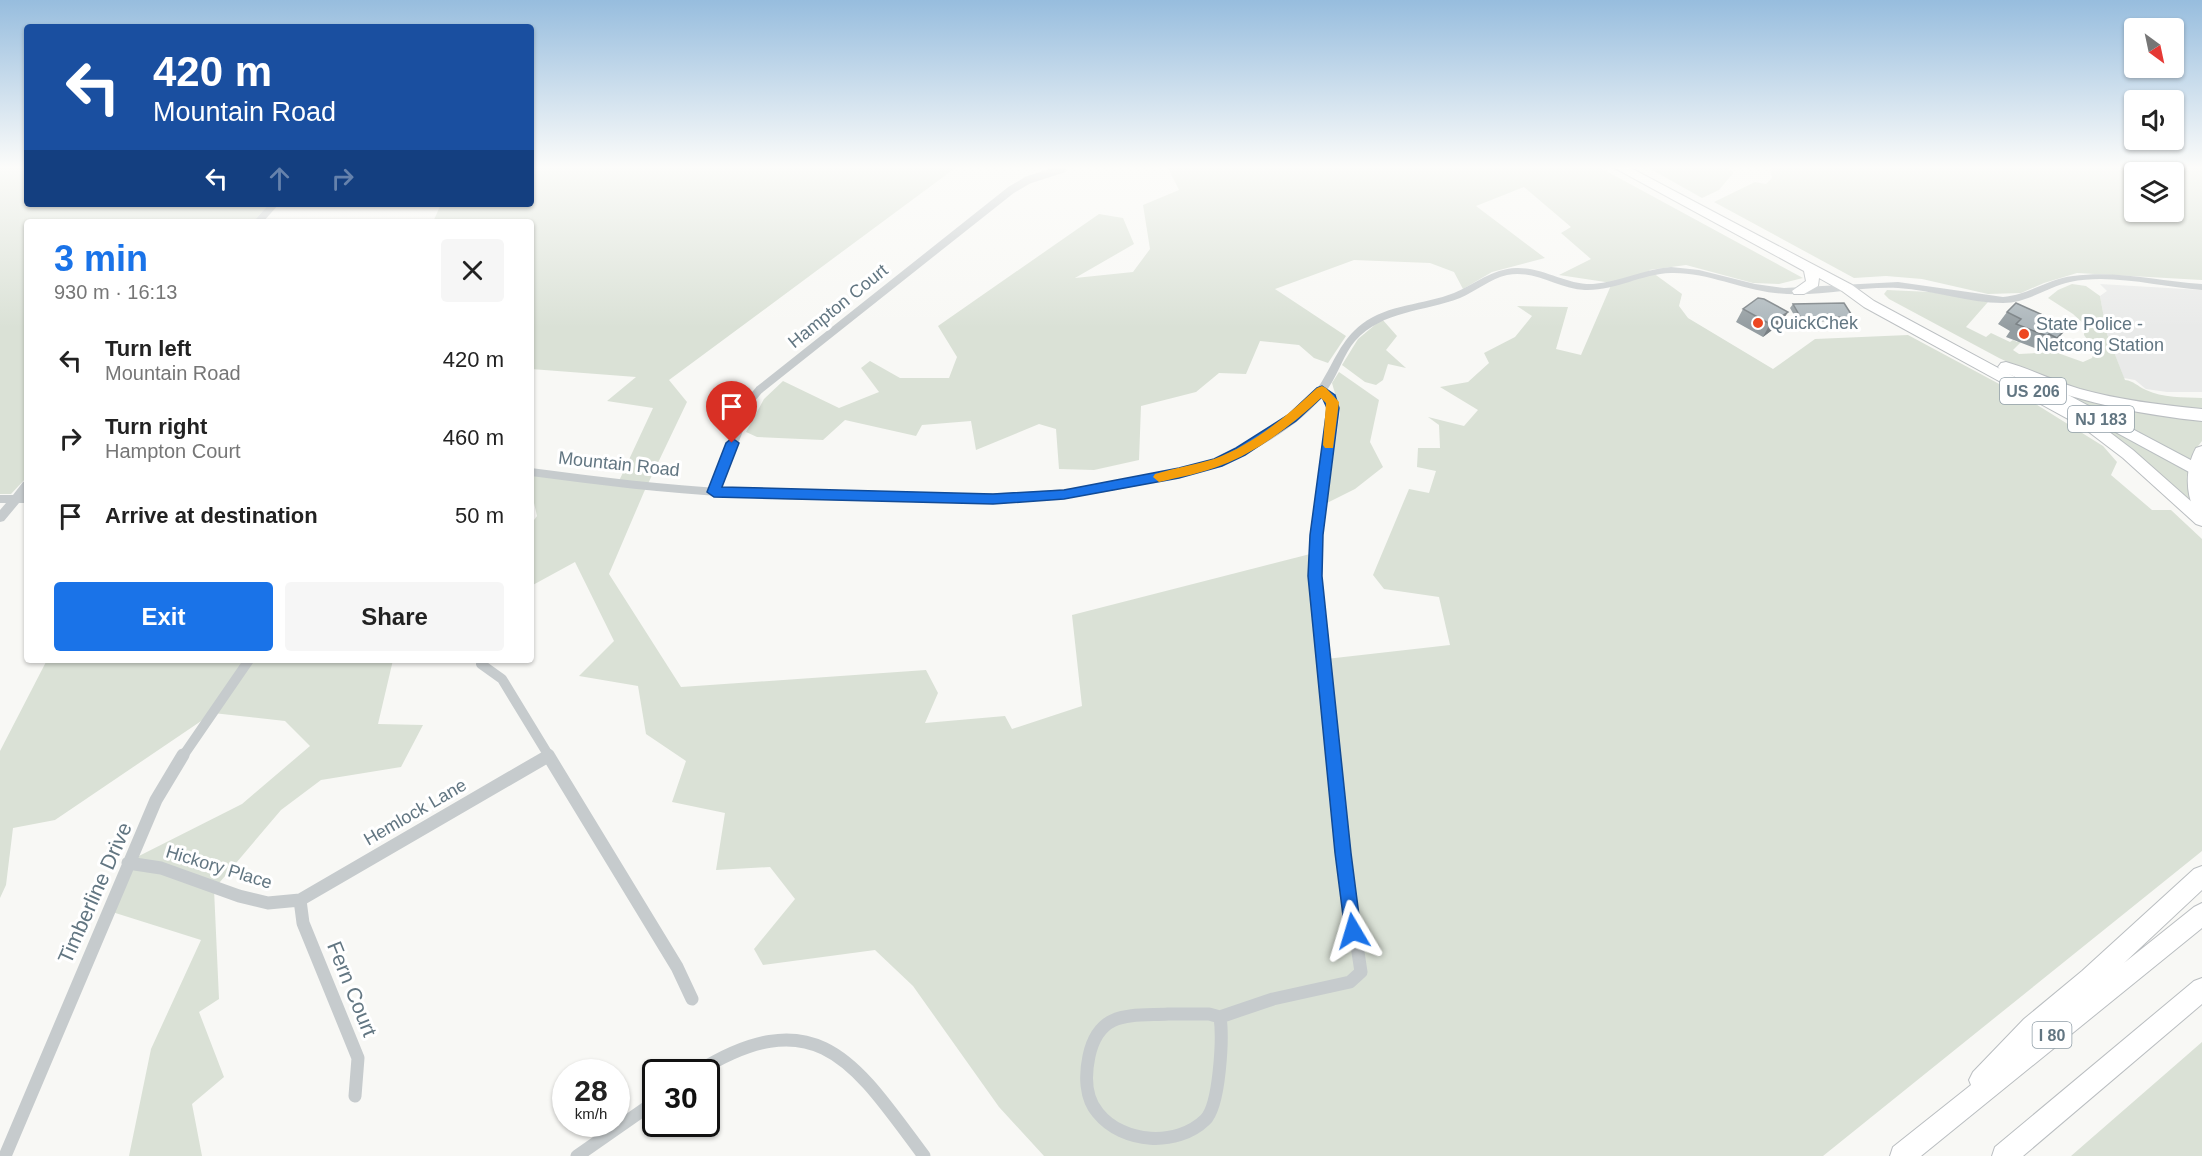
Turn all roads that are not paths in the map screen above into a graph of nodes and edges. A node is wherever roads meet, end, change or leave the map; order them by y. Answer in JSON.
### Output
{"nodes":[{"id":1,"x":973,"y":220,"type":"edge"},
{"id":2,"x":1719,"y":220,"type":"edge"},
{"id":3,"x":1810,"y":268,"type":"junction"},
{"id":4,"x":2202,"y":287,"type":"edge"},
{"id":5,"x":1847,"y":288,"type":"junction"},
{"id":6,"x":1799,"y":291,"type":"junction"},
{"id":7,"x":2006,"y":368,"type":"junction"},
{"id":8,"x":1322,"y":390,"type":"junction"},
{"id":9,"x":2202,"y":415,"type":"edge"},
{"id":10,"x":2202,"y":452,"type":"edge"},
{"id":11,"x":534,"y":472,"type":"edge"},
{"id":12,"x":2199,"y":472,"type":"edge"},
{"id":13,"x":714,"y":492,"type":"junction"},
{"id":14,"x":0,"y":499,"type":"edge"},
{"id":15,"x":21,"y":499,"type":"edge"},
{"id":16,"x":2202,"y":509,"type":"edge"},
{"id":17,"x":0,"y":518,"type":"edge"},
{"id":18,"x":2202,"y":520,"type":"edge"},
{"id":19,"x":247,"y":663,"type":"edge"},
{"id":20,"x":481,"y":664,"type":"dead end"},
{"id":21,"x":548,"y":756,"type":"junction"},
{"id":22,"x":128,"y":863,"type":"junction"},
{"id":23,"x":2202,"y":876,"type":"edge"},
{"id":24,"x":300,"y":900,"type":"junction"},
{"id":25,"x":2202,"y":914,"type":"edge"},
{"id":26,"x":2202,"y":989,"type":"edge"},
{"id":27,"x":692,"y":999,"type":"dead end"},
{"id":28,"x":1220,"y":1017,"type":"junction"},
{"id":29,"x":720,"y":1059,"type":"edge"},
{"id":30,"x":355,"y":1096,"type":"dead end"},
{"id":31,"x":642,"y":1111,"type":"edge"},
{"id":32,"x":1928,"y":1135,"type":"junction"},
{"id":33,"x":1132,"y":1150,"type":"dead end"},
{"id":34,"x":1167,"y":1153,"type":"dead end"},
{"id":35,"x":5,"y":1156,"type":"edge"},
{"id":36,"x":577,"y":1156,"type":"edge"},
{"id":37,"x":924,"y":1156,"type":"edge"},
{"id":38,"x":1902,"y":1156,"type":"edge"},
{"id":39,"x":2004,"y":1156,"type":"edge"}],
"edges":[{"from":1,"to":13,"type":"street","name":"Hampton Court"},
{"from":2,"to":3,"type":"main road","number":"US 206"},
{"from":3,"to":5,"type":"main road","number":"US 206"},
{"from":3,"to":6,"type":"main road"},
{"from":4,"to":5,"type":"street","name":"Mountain Road"},
{"from":5,"to":6,"type":"street","name":"Mountain Road"},
{"from":5,"to":7,"type":"main road","number":"US 206"},
{"from":5,"to":18,"type":"main road","number":"US 206"},
{"from":6,"to":8,"type":"street","name":"Mountain Road"},
{"from":7,"to":9,"type":"highway","number":"US 206"},
{"from":7,"to":12,"type":"main road","number":"NJ 183"},
{"from":8,"to":13,"type":"street","name":"Mountain Road"},
{"from":8,"to":28,"type":"street"},
{"from":10,"to":12,"type":"highway"},
{"from":11,"to":13,"type":"street","name":"Mountain Road"},
{"from":12,"to":16,"type":"highway"},
{"from":14,"to":15,"type":"street"},
{"from":15,"to":17,"type":"street"},
{"from":19,"to":22,"type":"street","name":"Timberline Drive"},
{"from":20,"to":21,"type":"street"},
{"from":21,"to":24,"type":"street","name":"Hemlock Lane"},
{"from":21,"to":27,"type":"street"},
{"from":22,"to":24,"type":"street","name":"Hickory Place"},
{"from":22,"to":35,"type":"street","name":"Timberline Drive"},
{"from":23,"to":32,"type":"highway"},
{"from":24,"to":30,"type":"street","name":"Fern Court"},
{"from":25,"to":32,"type":"highway","number":"I 80"},
{"from":26,"to":39,"type":"highway"},
{"from":28,"to":33,"type":"street"},
{"from":28,"to":34,"type":"street"},
{"from":29,"to":37,"type":"street"},
{"from":31,"to":36,"type":"street"},
{"from":32,"to":38,"type":"highway","number":"I 80"}]}
